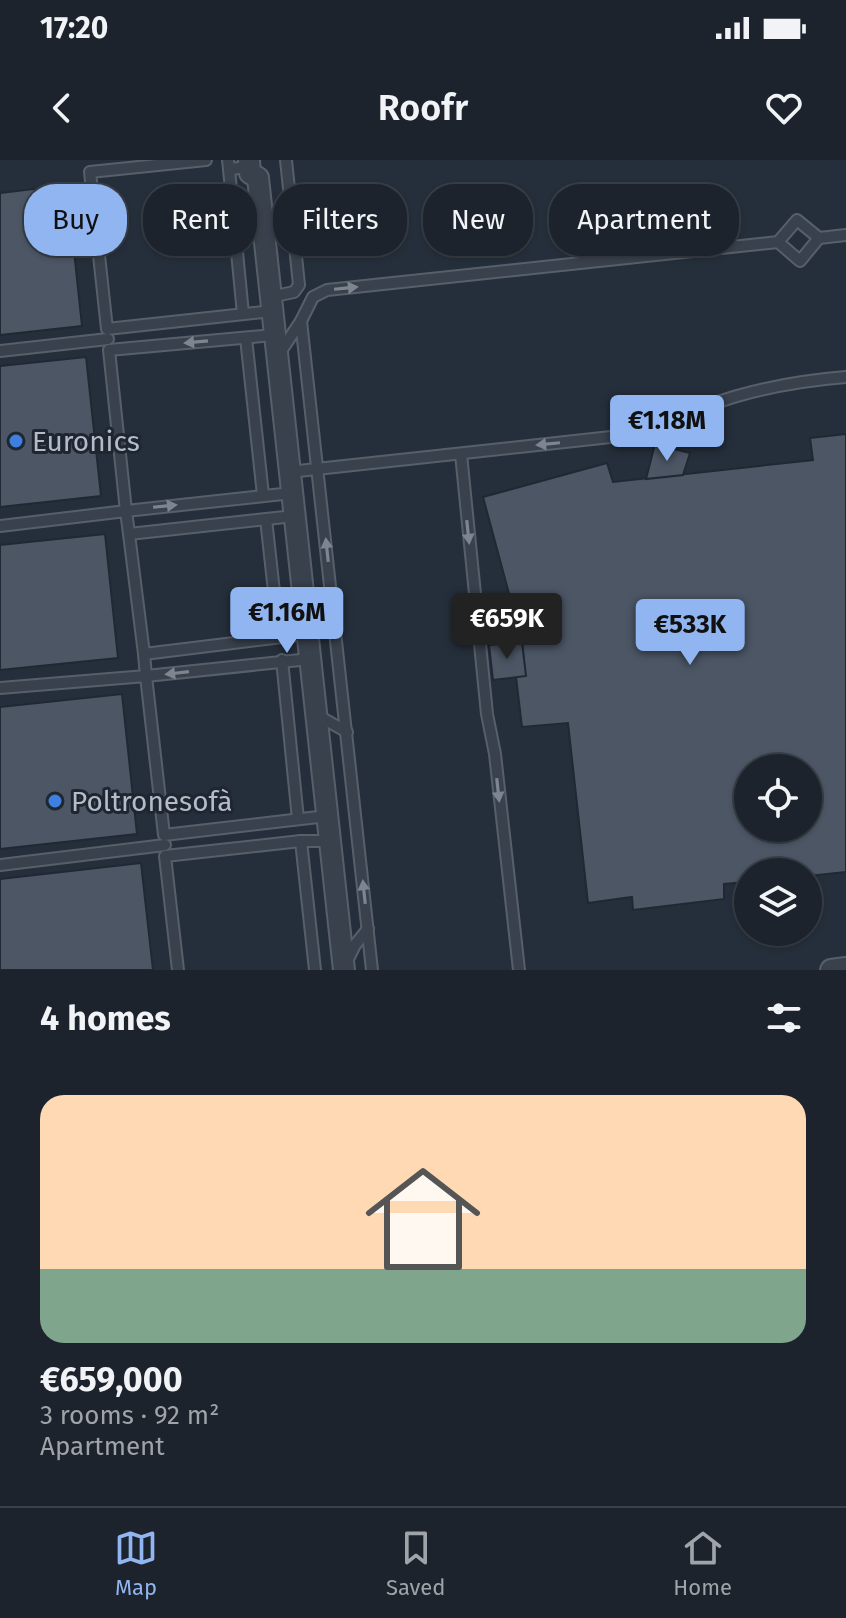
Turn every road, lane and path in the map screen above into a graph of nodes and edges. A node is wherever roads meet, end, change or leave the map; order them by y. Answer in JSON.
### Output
{"nodes":[{"id":1,"x":206,"y":160,"type":"edge"},
{"id":2,"x":286,"y":160,"type":"edge"},
{"id":3,"x":246,"y":166,"type":"edge"},
{"id":4,"x":846,"y":235,"type":"edge"},
{"id":5,"x":819,"y":238,"type":"junction"},
{"id":6,"x":778,"y":242,"type":"junction"},
{"id":7,"x":271,"y":304,"type":"junction"},
{"id":8,"x":243,"y":314,"type":"junction"},
{"id":9,"x":301,"y":321,"type":"junction"},
{"id":10,"x":274,"y":335,"type":"junction"},
{"id":11,"x":246,"y":338,"type":"junction"},
{"id":12,"x":108,"y":339,"type":"junction"},
{"id":13,"x":0,"y":351,"type":"edge"},
{"id":14,"x":276,"y":357,"type":"junction"},
{"id":15,"x":846,"y":377,"type":"edge"},
{"id":16,"x":461,"y":454,"type":"junction"},
{"id":17,"x":318,"y":469,"type":"junction"},
{"id":18,"x":290,"y":482,"type":"junction"},
{"id":19,"x":263,"y":495,"type":"junction"},
{"id":20,"x":126,"y":511,"type":"junction"},
{"id":21,"x":294,"y":516,"type":"junction"},
{"id":22,"x":266,"y":519,"type":"junction"},
{"id":23,"x":0,"y":526,"type":"edge"},
{"id":24,"x":129,"y":534,"type":"junction"},
{"id":25,"x":307,"y":634,"type":"junction"},
{"id":26,"x":279,"y":637,"type":"junction"},
{"id":27,"x":144,"y":654,"type":"junction"},
{"id":28,"x":310,"y":659,"type":"junction"},
{"id":29,"x":282,"y":660,"type":"junction"},
{"id":30,"x":146,"y":676,"type":"junction"},
{"id":31,"x":0,"y":688,"type":"edge"},
{"id":32,"x":316,"y":714,"type":"junction"},
{"id":33,"x":347,"y":732,"type":"junction"},
{"id":34,"x":327,"y":816,"type":"junction"},
{"id":35,"x":298,"y":819,"type":"junction"},
{"id":36,"x":301,"y":841,"type":"junction"},
{"id":37,"x":330,"y":841,"type":"junction"},
{"id":38,"x":165,"y":845,"type":"junction"},
{"id":39,"x":0,"y":865,"type":"edge"},
{"id":40,"x":368,"y":929,"type":"junction"},
{"id":41,"x":846,"y":968,"type":"edge"},
{"id":42,"x":344,"y":969,"type":"edge"},
{"id":43,"x":178,"y":970,"type":"edge"},
{"id":44,"x":315,"y":970,"type":"edge"},
{"id":45,"x":372,"y":970,"type":"edge"},
{"id":46,"x":519,"y":970,"type":"edge"},
{"id":47,"x":831,"y":970,"type":"edge"}],
"edges":[{"from":1,"to":12,"type":"lane"},
{"from":2,"to":7,"type":"lane"},
{"from":3,"to":7,"type":"street"},
{"from":3,"to":8,"type":"lane"},
{"from":4,"to":5,"type":"lane"},
{"from":5,"to":6,"type":"lane"},
{"from":5,"to":6,"type":"lane"},
{"from":9,"to":6,"type":"lane","one_way":true},
{"from":7,"to":8,"type":"lane"},
{"from":7,"to":10,"type":"street"},
{"from":8,"to":12,"type":"lane"},
{"from":9,"to":14,"type":"lane"},
{"from":9,"to":17,"type":"lane"},
{"from":10,"to":11,"type":"lane"},
{"from":10,"to":14,"type":"street"},
{"from":11,"to":12,"type":"lane","one_way":true},
{"from":11,"to":19,"type":"lane"},
{"from":12,"to":13,"type":"lane"},
{"from":12,"to":20,"type":"lane"},
{"from":14,"to":18,"type":"street"},
{"from":15,"to":16,"type":"lane","one_way":true},
{"from":16,"to":17,"type":"lane"},
{"from":16,"to":46,"type":"lane","one_way":true},
{"from":17,"to":18,"type":"lane"},
{"from":33,"to":17,"type":"lane","one_way":true},
{"from":18,"to":19,"type":"lane"},
{"from":18,"to":21,"type":"street"},
{"from":20,"to":19,"type":"lane","one_way":true},
{"from":20,"to":23,"type":"lane"},
{"from":20,"to":24,"type":"lane"},
{"from":21,"to":22,"type":"lane"},
{"from":21,"to":25,"type":"street"},
{"from":22,"to":24,"type":"lane"},
{"from":22,"to":26,"type":"lane"},
{"from":24,"to":27,"type":"lane"},
{"from":25,"to":26,"type":"lane"},
{"from":25,"to":28,"type":"street"},
{"from":26,"to":27,"type":"lane"},
{"from":27,"to":30,"type":"lane"},
{"from":28,"to":29,"type":"lane"},
{"from":28,"to":32,"type":"street"},
{"from":29,"to":30,"type":"lane","one_way":true},
{"from":29,"to":35,"type":"lane"},
{"from":30,"to":31,"type":"lane"},
{"from":30,"to":38,"type":"lane"},
{"from":32,"to":33,"type":"lane"},
{"from":32,"to":34,"type":"street"},
{"from":40,"to":33,"type":"lane","one_way":true},
{"from":34,"to":35,"type":"lane"},
{"from":34,"to":37,"type":"street"},
{"from":35,"to":38,"type":"lane"},
{"from":36,"to":37,"type":"lane"},
{"from":36,"to":38,"type":"lane"},
{"from":36,"to":44,"type":"lane"},
{"from":37,"to":42,"type":"street"},
{"from":38,"to":39,"type":"lane"},
{"from":38,"to":43,"type":"lane"},
{"from":40,"to":42,"type":"lane"},
{"from":40,"to":45,"type":"lane"},
{"from":41,"to":47,"type":"street"}]}
